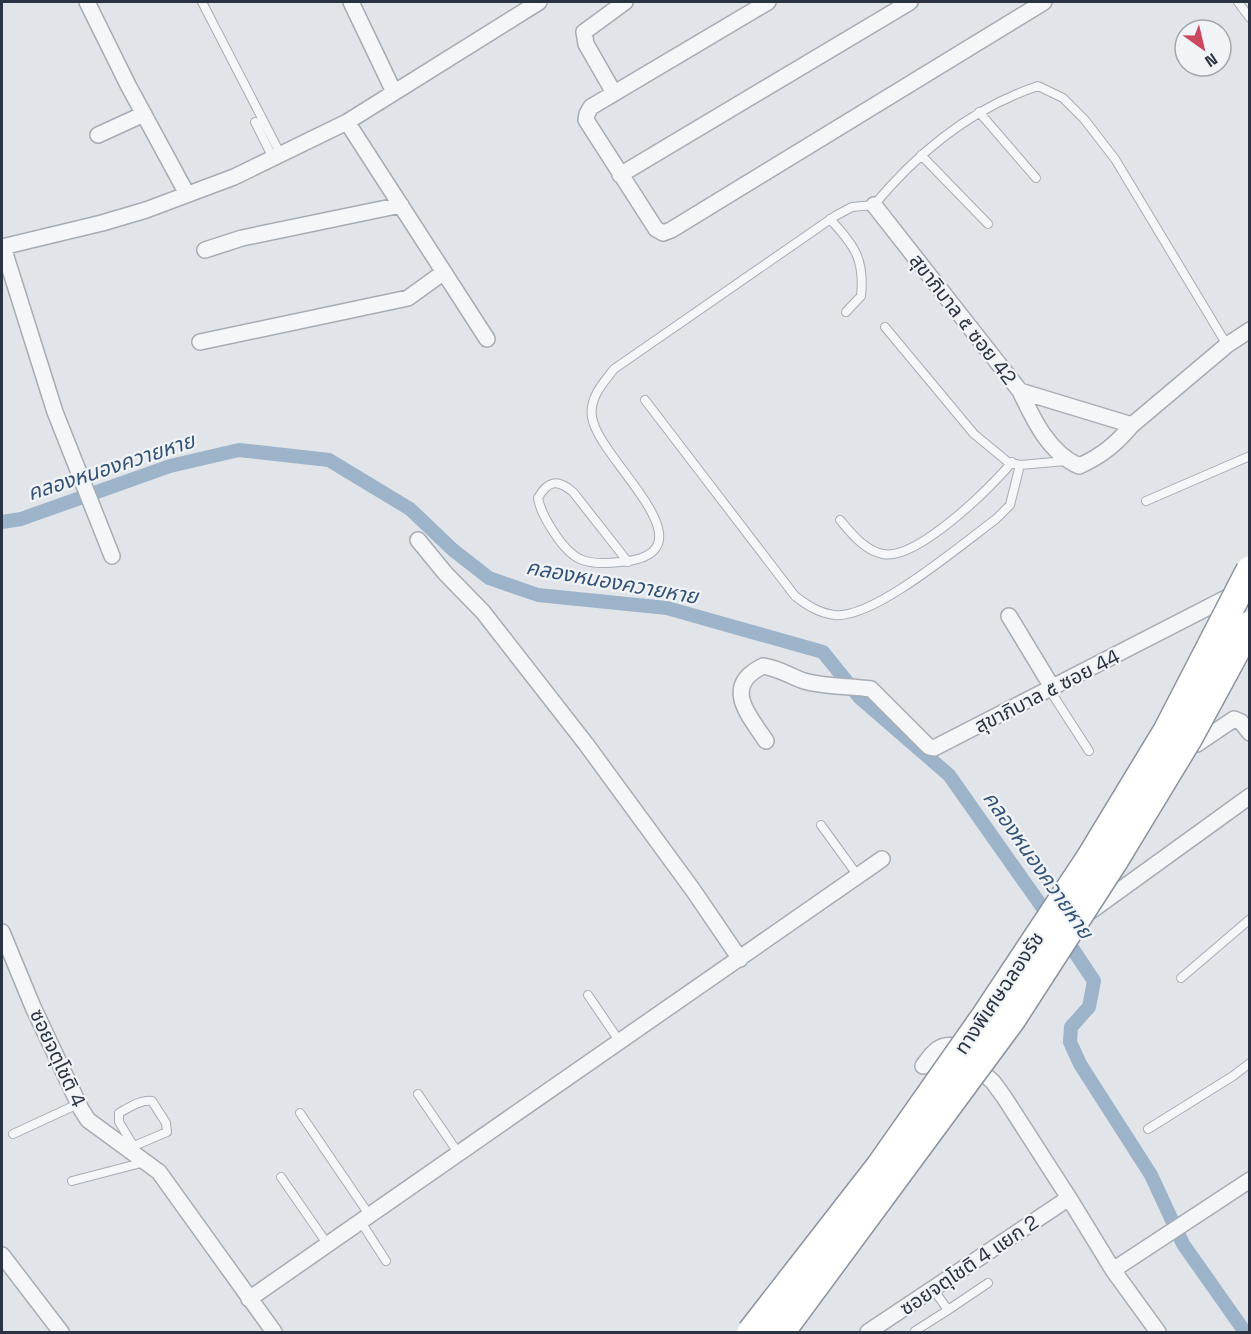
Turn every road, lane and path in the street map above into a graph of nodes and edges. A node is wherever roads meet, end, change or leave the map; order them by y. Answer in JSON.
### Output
{"nodes":[{"id":1,"x":87,"y":2,"type":"edge"},
{"id":2,"x":202,"y":2,"type":"edge"},
{"id":3,"x":351,"y":2,"type":"edge"},
{"id":4,"x":539,"y":2,"type":"edge"},
{"id":5,"x":625,"y":2,"type":"edge"},
{"id":6,"x":768,"y":2,"type":"edge"},
{"id":7,"x":910,"y":2,"type":"edge"},
{"id":8,"x":1238,"y":2,"type":"edge"},
{"id":9,"x":1038,"y":3,"type":"edge"},
{"id":10,"x":1250,"y":18,"type":"edge"},
{"id":11,"x":394,"y":92,"type":"junction"},
{"id":12,"x":614,"y":93,"type":"junction"},
{"id":13,"x":979,"y":112,"type":"junction"},
{"id":14,"x":144,"y":114,"type":"junction"},
{"id":15,"x":255,"y":122,"type":"dead end"},
{"id":16,"x":347,"y":122,"type":"junction"},
{"id":17,"x":98,"y":135,"type":"dead end"},
{"id":18,"x":921,"y":155,"type":"junction"},
{"id":19,"x":277,"y":156,"type":"junction"},
{"id":20,"x":620,"y":176,"type":"junction"},
{"id":21,"x":1036,"y":178,"type":"dead end"},
{"id":22,"x":187,"y":195,"type":"junction"},
{"id":23,"x":401,"y":205,"type":"junction"},
{"id":24,"x":874,"y":205,"type":"junction"},
{"id":25,"x":830,"y":219,"type":"junction"},
{"id":26,"x":988,"y":224,"type":"dead end"},
{"id":27,"x":2,"y":247,"type":"edge"},
{"id":28,"x":205,"y":250,"type":"dead end"},
{"id":29,"x":444,"y":272,"type":"junction"},
{"id":30,"x":846,"y":312,"type":"dead end"},
{"id":31,"x":885,"y":327,"type":"dead end"},
{"id":32,"x":1250,"y":330,"type":"edge"},
{"id":33,"x":487,"y":339,"type":"dead end"},
{"id":34,"x":200,"y":342,"type":"dead end"},
{"id":35,"x":1227,"y":345,"type":"junction"},
{"id":36,"x":1020,"y":391,"type":"junction"},
{"id":37,"x":645,"y":400,"type":"dead end"},
{"id":38,"x":1132,"y":424,"type":"junction"},
{"id":39,"x":1250,"y":456,"type":"edge"},
{"id":40,"x":1067,"y":461,"type":"junction"},
{"id":41,"x":1016,"y":463,"type":"junction"},
{"id":42,"x":1146,"y":501,"type":"dead end"},
{"id":43,"x":840,"y":520,"type":"dead end"},
{"id":44,"x":418,"y":540,"type":"dead end"},
{"id":45,"x":112,"y":556,"type":"dead end"},
{"id":46,"x":628,"y":562,"type":"junction"},
{"id":47,"x":1250,"y":570,"type":"edge"},
{"id":48,"x":1250,"y":586,"type":"edge"},
{"id":49,"x":1009,"y":616,"type":"dead end"},
{"id":50,"x":1250,"y":625,"type":"edge"},
{"id":51,"x":1050,"y":688,"type":"junction"},
{"id":52,"x":1250,"y":733,"type":"edge"},
{"id":53,"x":766,"y":741,"type":"dead end"},
{"id":54,"x":1197,"y":744,"type":"dead end"},
{"id":55,"x":1089,"y":751,"type":"dead end"},
{"id":56,"x":1250,"y":796,"type":"edge"},
{"id":57,"x":821,"y":825,"type":"dead end"},
{"id":58,"x":882,"y":859,"type":"dead end"},
{"id":59,"x":858,"y":876,"type":"junction"},
{"id":60,"x":1091,"y":911,"type":"dead end"},
{"id":61,"x":1250,"y":919,"type":"edge"},
{"id":62,"x":2,"y":932,"type":"edge"},
{"id":63,"x":740,"y":958,"type":"junction"},
{"id":64,"x":1180,"y":978,"type":"dead end"},
{"id":65,"x":588,"y":995,"type":"dead end"},
{"id":66,"x":620,"y":1042,"type":"junction"},
{"id":67,"x":1250,"y":1063,"type":"edge"},
{"id":68,"x":923,"y":1066,"type":"dead end"},
{"id":69,"x":417,"y":1094,"type":"dead end"},
{"id":70,"x":78,"y":1104,"type":"junction"},
{"id":71,"x":300,"y":1113,"type":"dead end"},
{"id":72,"x":1148,"y":1129,"type":"dead end"},
{"id":73,"x":13,"y":1134,"type":"dead end"},
{"id":74,"x":130,"y":1147,"type":"junction"},
{"id":75,"x":459,"y":1154,"type":"junction"},
{"id":76,"x":146,"y":1162,"type":"junction"},
{"id":77,"x":281,"y":1177,"type":"dead end"},
{"id":78,"x":1250,"y":1180,"type":"edge"},
{"id":79,"x":72,"y":1181,"type":"dead end"},
{"id":80,"x":1069,"y":1198,"type":"junction"},
{"id":81,"x":366,"y":1219,"type":"junction"},
{"id":82,"x":327,"y":1245,"type":"junction"},
{"id":83,"x":2,"y":1255,"type":"edge"},
{"id":84,"x":386,"y":1261,"type":"dead end"},
{"id":85,"x":1113,"y":1270,"type":"junction"},
{"id":86,"x":988,"y":1283,"type":"dead end"},
{"id":87,"x":933,"y":1289,"type":"junction"},
{"id":88,"x":249,"y":1299,"type":"junction"},
{"id":89,"x":948,"y":1310,"type":"junction"},
{"id":90,"x":915,"y":1331,"type":"edge"},
{"id":91,"x":61,"y":1332,"type":"edge"},
{"id":92,"x":274,"y":1332,"type":"edge"},
{"id":93,"x":751,"y":1332,"type":"edge"},
{"id":94,"x":781,"y":1332,"type":"edge"},
{"id":95,"x":867,"y":1332,"type":"edge"},
{"id":96,"x":1158,"y":1332,"type":"edge"}],
"edges":[{"from":1,"to":14,"type":"street"},
{"from":2,"to":19,"type":"lane"},
{"from":3,"to":11,"type":"street"},
{"from":4,"to":11,"type":"street"},
{"from":5,"to":12,"type":"street"},
{"from":6,"to":12,"type":"street"},
{"from":7,"to":20,"type":"street"},
{"from":8,"to":10,"type":"lane"},
{"from":9,"to":20,"type":"street"},
{"from":11,"to":16,"type":"street"},
{"from":12,"to":20,"type":"street"},
{"from":13,"to":18,"type":"lane"},
{"from":13,"to":21,"type":"lane"},
{"from":13,"to":35,"type":"lane"},
{"from":14,"to":17,"type":"street"},
{"from":14,"to":22,"type":"street"},
{"from":15,"to":19,"type":"lane"},
{"from":16,"to":19,"type":"street"},
{"from":16,"to":23,"type":"street"},
{"from":18,"to":24,"type":"lane"},
{"from":18,"to":26,"type":"lane"},
{"from":19,"to":22,"type":"street"},
{"from":22,"to":27,"type":"street"},
{"from":23,"to":28,"type":"street"},
{"from":23,"to":29,"type":"street"},
{"from":24,"to":25,"type":"lane"},
{"from":24,"to":36,"type":"street","name":"สุขาภิบาล ๕ ซอย 42"},
{"from":25,"to":30,"type":"lane"},
{"from":25,"to":46,"type":"lane"},
{"from":27,"to":45,"type":"street"},
{"from":29,"to":33,"type":"street"},
{"from":29,"to":34,"type":"street"},
{"from":31,"to":41,"type":"lane"},
{"from":32,"to":35,"type":"street"},
{"from":35,"to":38,"type":"street"},
{"from":36,"to":38,"type":"street","name":"สุขาภิบาล ๕ ซอย 42"},
{"from":36,"to":40,"type":"street"},
{"from":37,"to":41,"type":"lane"},
{"from":38,"to":40,"type":"street"},
{"from":39,"to":42,"type":"lane"},
{"from":40,"to":41,"type":"lane"},
{"from":41,"to":43,"type":"lane"},
{"from":44,"to":63,"type":"street"},
{"from":46,"to":46,"type":"lane"},
{"from":47,"to":93,"type":"highway","name":"ทางพิเศษฉลองรัช","bridge":true},
{"from":48,"to":51,"type":"street","name":"สุขาภิบาล ๕ ซอย 44"},
{"from":49,"to":51,"type":"street"},
{"from":50,"to":94,"type":"highway","name":"ทางพิเศษฉลองรัช","bridge":true},
{"from":51,"to":53,"type":"street","name":"สุขาภิบาล ๕ ซอย 44"},
{"from":51,"to":55,"type":"lane"},
{"from":52,"to":54,"type":"street"},
{"from":56,"to":60,"type":"street"},
{"from":57,"to":59,"type":"lane"},
{"from":58,"to":59,"type":"street"},
{"from":59,"to":63,"type":"street"},
{"from":61,"to":64,"type":"lane"},
{"from":62,"to":70,"type":"street","name":"ซอยจตุโชติ 4"},
{"from":63,"to":66,"type":"street"},
{"from":65,"to":66,"type":"lane"},
{"from":66,"to":75,"type":"street"},
{"from":67,"to":72,"type":"lane"},
{"from":68,"to":80,"type":"street"},
{"from":69,"to":75,"type":"lane"},
{"from":70,"to":73,"type":"lane"},
{"from":70,"to":74,"type":"street","name":"ซอยจตุโชติ 4"},
{"from":71,"to":81,"type":"lane"},
{"from":74,"to":74,"type":"lane"},
{"from":74,"to":76,"type":"street","name":"ซอยจตุโชติ 4"},
{"from":75,"to":81,"type":"street"},
{"from":76,"to":79,"type":"lane"},
{"from":76,"to":88,"type":"street","name":"ซอยจตุโชติ 4"},
{"from":77,"to":82,"type":"lane"},
{"from":78,"to":85,"type":"street"},
{"from":80,"to":85,"type":"street"},
{"from":80,"to":87,"type":"street","name":"ซอยจตุโชติ 4 แยก 2"},
{"from":81,"to":82,"type":"street"},
{"from":81,"to":84,"type":"lane"},
{"from":82,"to":88,"type":"street"},
{"from":83,"to":91,"type":"street"},
{"from":85,"to":96,"type":"street"},
{"from":86,"to":89,"type":"lane"},
{"from":87,"to":89,"type":"lane"},
{"from":87,"to":95,"type":"street","name":"ซอยจตุโชติ 4 แยก 2"},
{"from":88,"to":92,"type":"street","name":"ซอยจตุโชติ 4"},
{"from":89,"to":90,"type":"lane"}]}
